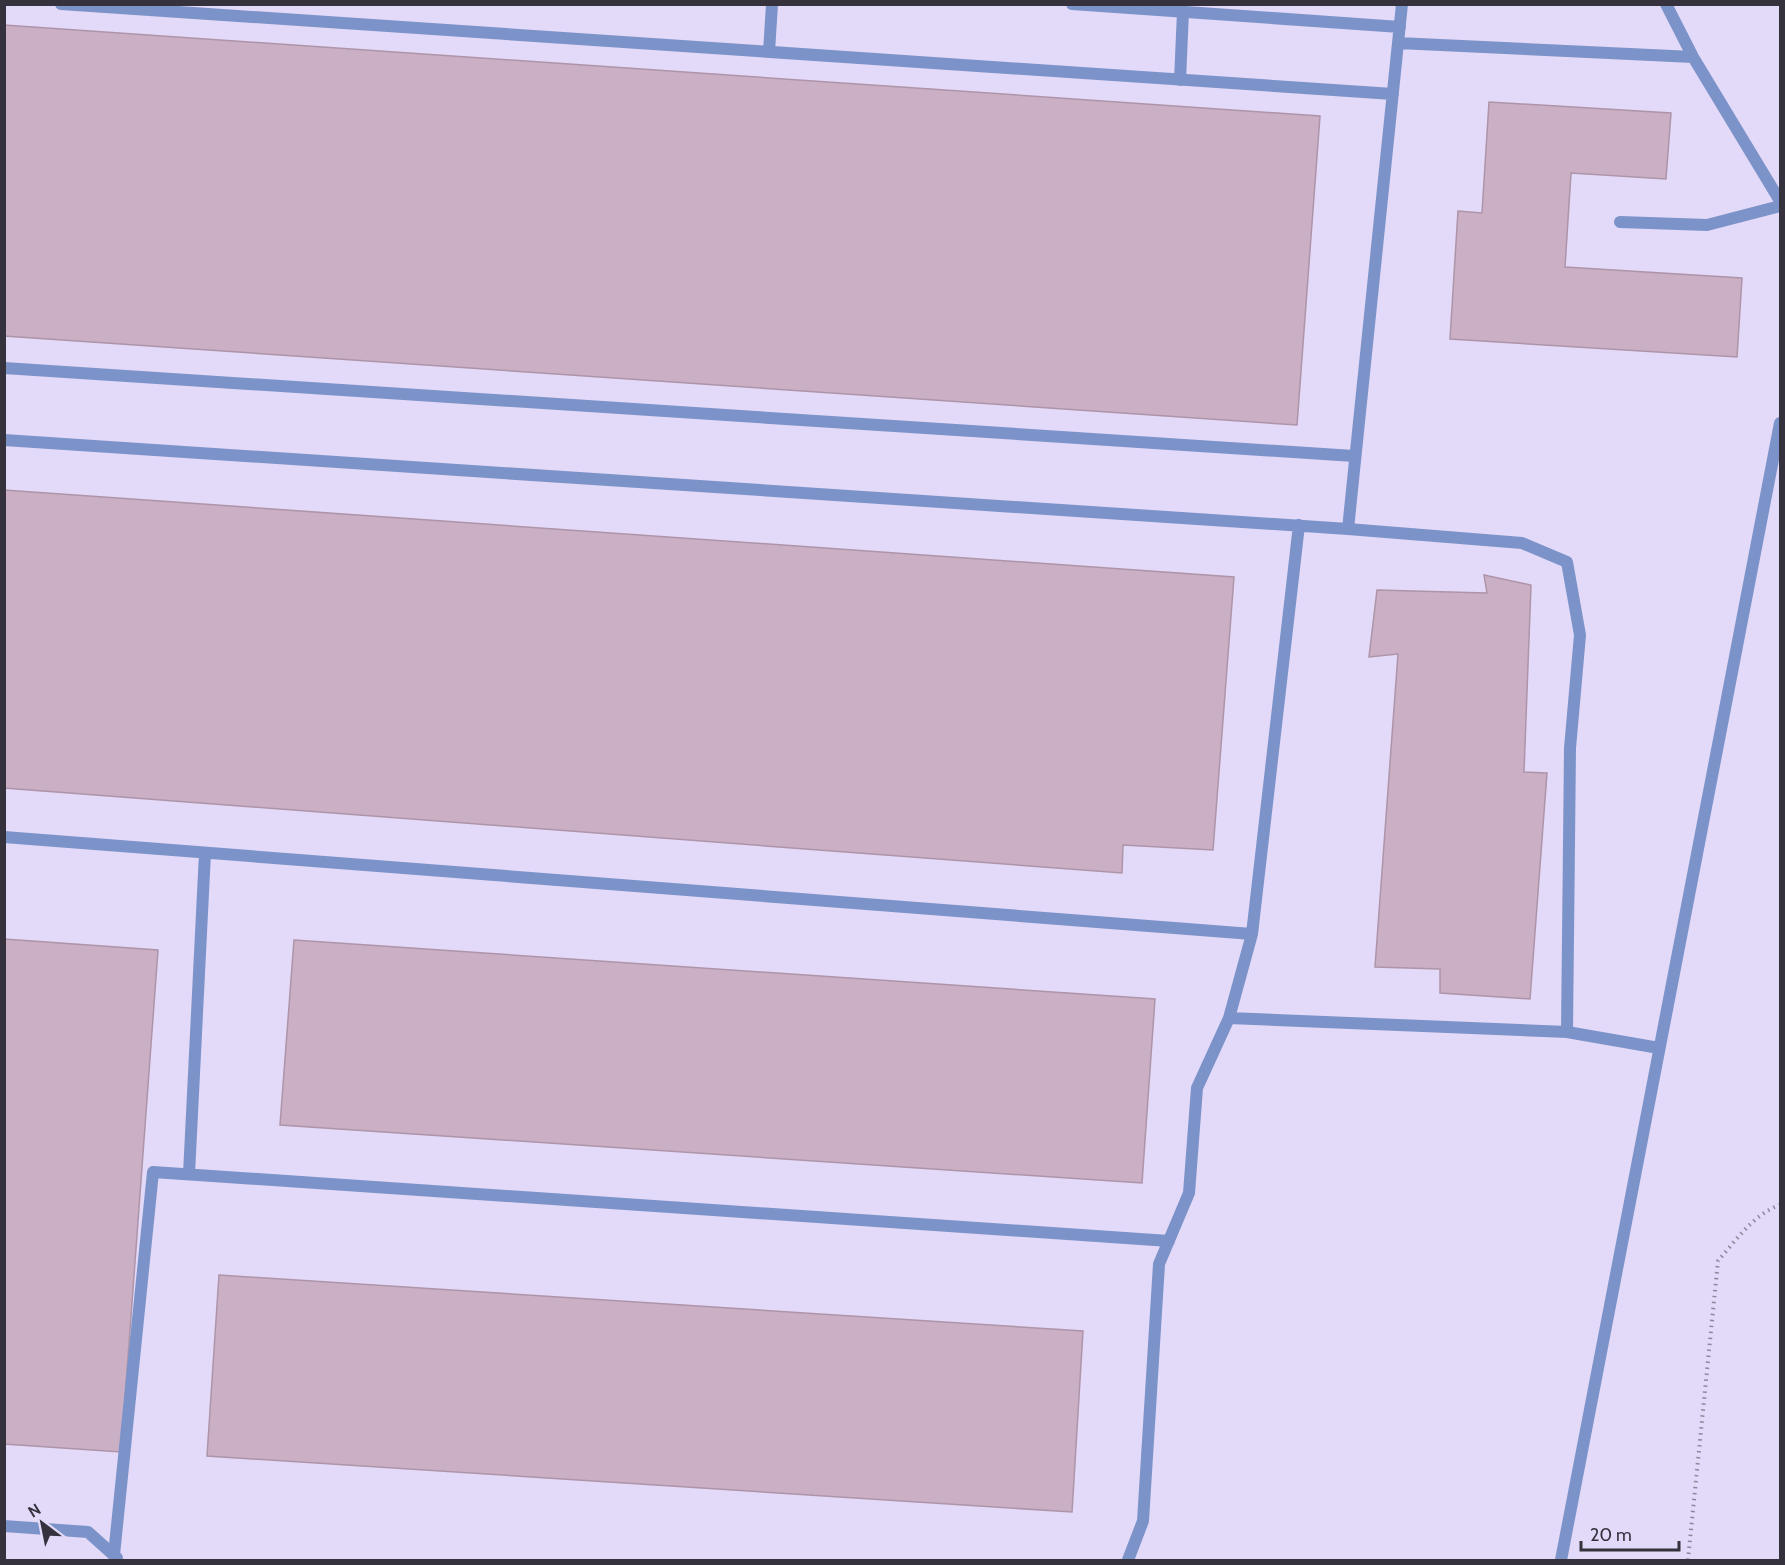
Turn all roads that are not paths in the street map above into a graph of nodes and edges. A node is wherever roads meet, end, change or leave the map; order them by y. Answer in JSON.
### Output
{"nodes":[{"id":1,"x":61,"y":4,"type":"edge"},
{"id":2,"x":772,"y":4,"type":"edge"},
{"id":3,"x":1072,"y":4,"type":"edge"},
{"id":4,"x":1402,"y":4,"type":"edge"},
{"id":5,"x":1666,"y":4,"type":"edge"},
{"id":6,"x":1183,"y":12,"type":"junction"},
{"id":7,"x":1400,"y":27,"type":"junction"},
{"id":8,"x":1398,"y":43,"type":"junction"},
{"id":9,"x":769,"y":52,"type":"junction"},
{"id":10,"x":1693,"y":57,"type":"junction"},
{"id":11,"x":1180,"y":80,"type":"junction"},
{"id":12,"x":1393,"y":94,"type":"junction"},
{"id":13,"x":1780,"y":201,"type":"edge"},
{"id":14,"x":1780,"y":206,"type":"edge"},
{"id":15,"x":1620,"y":222,"type":"dead end"},
{"id":16,"x":4,"y":368,"type":"edge"},
{"id":17,"x":1780,"y":423,"type":"edge"},
{"id":18,"x":4,"y":440,"type":"edge"},
{"id":19,"x":1354,"y":456,"type":"junction"},
{"id":20,"x":1299,"y":525,"type":"junction"},
{"id":21,"x":1348,"y":529,"type":"junction"},
{"id":22,"x":4,"y":837,"type":"edge"},
{"id":23,"x":205,"y":853,"type":"junction"},
{"id":24,"x":1252,"y":934,"type":"junction"},
{"id":25,"x":1229,"y":1018,"type":"junction"},
{"id":26,"x":1567,"y":1032,"type":"junction"},
{"id":27,"x":1659,"y":1048,"type":"junction"},
{"id":28,"x":189,"y":1174,"type":"junction"},
{"id":29,"x":1169,"y":1241,"type":"junction"},
{"id":30,"x":4,"y":1526,"type":"edge"},
{"id":31,"x":117,"y":1558,"type":"edge"},
{"id":32,"x":1128,"y":1560,"type":"edge"},
{"id":33,"x":1561,"y":1560,"type":"edge"}],
"edges":[{"from":1,"to":9,"type":"lane"},
{"from":2,"to":9,"type":"lane"},
{"from":3,"to":6,"type":"lane"},
{"from":4,"to":7,"type":"lane"},
{"from":5,"to":10,"type":"lane"},
{"from":6,"to":7,"type":"lane"},
{"from":6,"to":11,"type":"lane"},
{"from":7,"to":8,"type":"lane"},
{"from":8,"to":10,"type":"lane"},
{"from":8,"to":12,"type":"lane"},
{"from":9,"to":11,"type":"lane"},
{"from":10,"to":13,"type":"lane"},
{"from":11,"to":12,"type":"lane"},
{"from":12,"to":19,"type":"lane"},
{"from":14,"to":15,"type":"lane"},
{"from":16,"to":19,"type":"lane"},
{"from":17,"to":27,"type":"lane"},
{"from":18,"to":20,"type":"lane"},
{"from":19,"to":21,"type":"lane"},
{"from":20,"to":21,"type":"lane"},
{"from":20,"to":24,"type":"lane"},
{"from":21,"to":26,"type":"lane"},
{"from":22,"to":23,"type":"lane"},
{"from":23,"to":24,"type":"lane"},
{"from":23,"to":28,"type":"lane"},
{"from":24,"to":25,"type":"lane"},
{"from":25,"to":26,"type":"lane"},
{"from":25,"to":29,"type":"lane"},
{"from":26,"to":27,"type":"lane"},
{"from":27,"to":33,"type":"lane"},
{"from":28,"to":29,"type":"lane"},
{"from":28,"to":31,"type":"lane"},
{"from":29,"to":32,"type":"lane"},
{"from":30,"to":31,"type":"lane"}]}
